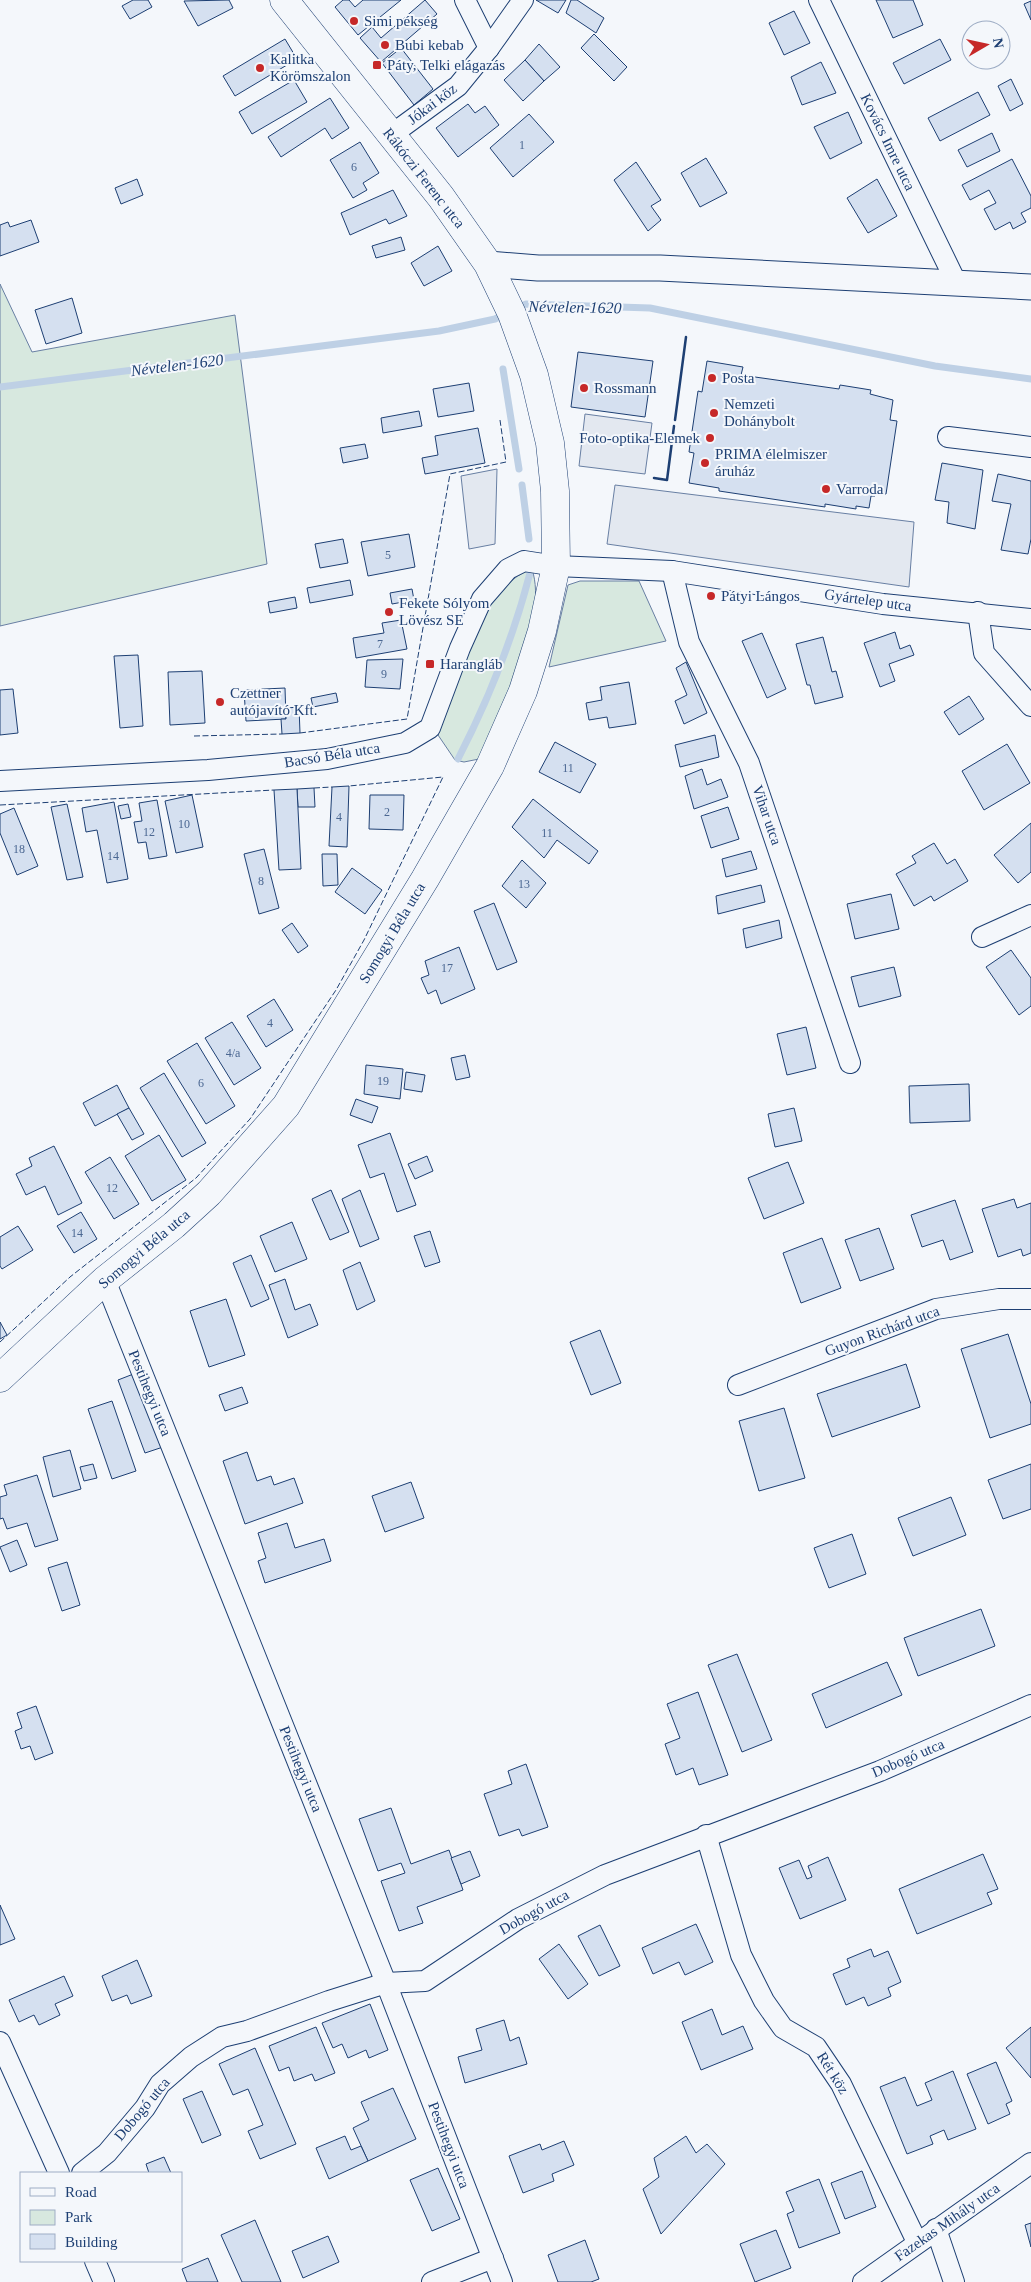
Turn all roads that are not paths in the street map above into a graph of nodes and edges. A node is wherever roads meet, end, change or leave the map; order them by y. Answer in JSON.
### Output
{"nodes":[{"id":1,"x":284,"y":0,"type":"edge"},
{"id":2,"x":465,"y":0,"type":"edge"},
{"id":3,"x":523,"y":0,"type":"edge"},
{"id":4,"x":818,"y":0,"type":"edge"},
{"id":5,"x":489,"y":48,"type":"junction"},
{"id":6,"x":391,"y":135,"type":"junction"},
{"id":7,"x":493,"y":275,"type":"junction"},
{"id":8,"x":957,"y":284,"type":"junction"},
{"id":9,"x":1031,"y":287,"type":"edge"},
{"id":10,"x":534,"y":375,"type":"joint"},
{"id":11,"x":948,"y":437,"type":"dead end"},
{"id":12,"x":1031,"y":447,"type":"edge"},
{"id":13,"x":556,"y":566,"type":"junction"},
{"id":14,"x":672,"y":571,"type":"junction"},
{"id":15,"x":978,"y":612,"type":"junction"},
{"id":16,"x":1031,"y":619,"type":"edge"},
{"id":17,"x":1031,"y":706,"type":"edge"},
{"id":18,"x":0,"y":781,"type":"edge"},
{"id":19,"x":1031,"y":915,"type":"edge"},
{"id":20,"x":982,"y":937,"type":"dead end"},
{"id":21,"x":850,"y":1063,"type":"dead end"},
{"id":22,"x":105,"y":1280,"type":"junction"},
{"id":23,"x":1031,"y":1299,"type":"edge"},
{"id":24,"x":0,"y":1378,"type":"edge"},
{"id":25,"x":738,"y":1385,"type":"dead end"},
{"id":26,"x":1031,"y":1705,"type":"edge"},
{"id":27,"x":706,"y":1835,"type":"junction"},
{"id":28,"x":386,"y":1983,"type":"junction"},
{"id":29,"x":0,"y":2042,"type":"edge"},
{"id":30,"x":1031,"y":2163,"type":"edge"},
{"id":31,"x":59,"y":2172,"type":"edge"},
{"id":32,"x":83,"y":2172,"type":"edge"},
{"id":33,"x":936,"y":2229,"type":"junction"},
{"id":34,"x":916,"y":2242,"type":"junction"},
{"id":35,"x":493,"y":2258,"type":"junction"},
{"id":36,"x":95,"y":2262,"type":"edge"},
{"id":37,"x":104,"y":2282,"type":"edge"},
{"id":38,"x":432,"y":2282,"type":"edge"},
{"id":39,"x":502,"y":2282,"type":"edge"},
{"id":40,"x":863,"y":2282,"type":"edge"},
{"id":41,"x":954,"y":2282,"type":"edge"}],
"edges":[{"from":1,"to":6,"type":"main road","name":"Rákóczi Ferenc utca"},
{"from":2,"to":5,"type":"street"},
{"from":3,"to":5,"type":"street","name":"Jókai köz"},
{"from":4,"to":8,"type":"street","name":"Kovács Imre utca"},
{"from":5,"to":6,"type":"street","name":"Jókai köz"},
{"from":6,"to":7,"type":"main road","name":"Rákóczi Ferenc utca"},
{"from":7,"to":8,"type":"street"},
{"from":7,"to":10,"type":"main road","name":"Rákóczi Ferenc utca"},
{"from":8,"to":9,"type":"street"},
{"from":10,"to":13,"type":"main road","name":"Somogyi Béla utca"},
{"from":11,"to":12,"type":"street"},
{"from":13,"to":14,"type":"street","name":"Gyártelep utca"},
{"from":13,"to":18,"type":"street","name":"Bacsó Béla utca"},
{"from":13,"to":22,"type":"main road","name":"Somogyi Béla utca"},
{"from":14,"to":15,"type":"street","name":"Gyártelep utca"},
{"from":14,"to":21,"type":"street","name":"Vihar utca"},
{"from":15,"to":16,"type":"street","name":"Gyártelep utca"},
{"from":15,"to":17,"type":"street"},
{"from":19,"to":20,"type":"street"},
{"from":22,"to":24,"type":"main road","name":"Somogyi Béla utca"},
{"from":22,"to":28,"type":"street","name":"Pestihegyi utca"},
{"from":23,"to":25,"type":"street","name":"Guyon Richárd utca"},
{"from":26,"to":27,"type":"street","name":"Dobogó utca"},
{"from":27,"to":28,"type":"street","name":"Dobogó utca"},
{"from":27,"to":34,"type":"street","name":"Rét köz"},
{"from":28,"to":32,"type":"street","name":"Dobogó utca"},
{"from":28,"to":35,"type":"street","name":"Pestihegyi utca"},
{"from":29,"to":31,"type":"street"},
{"from":30,"to":33,"type":"street","name":"Fazekas Mihály utca"},
{"from":33,"to":34,"type":"street","name":"Fazekas Mihály utca"},
{"from":33,"to":41,"type":"street"},
{"from":34,"to":40,"type":"street","name":"Fazekas Mihály utca"},
{"from":35,"to":38,"type":"street"},
{"from":35,"to":39,"type":"street","name":"Pestihegyi utca"},
{"from":36,"to":37,"type":"street"}]}
